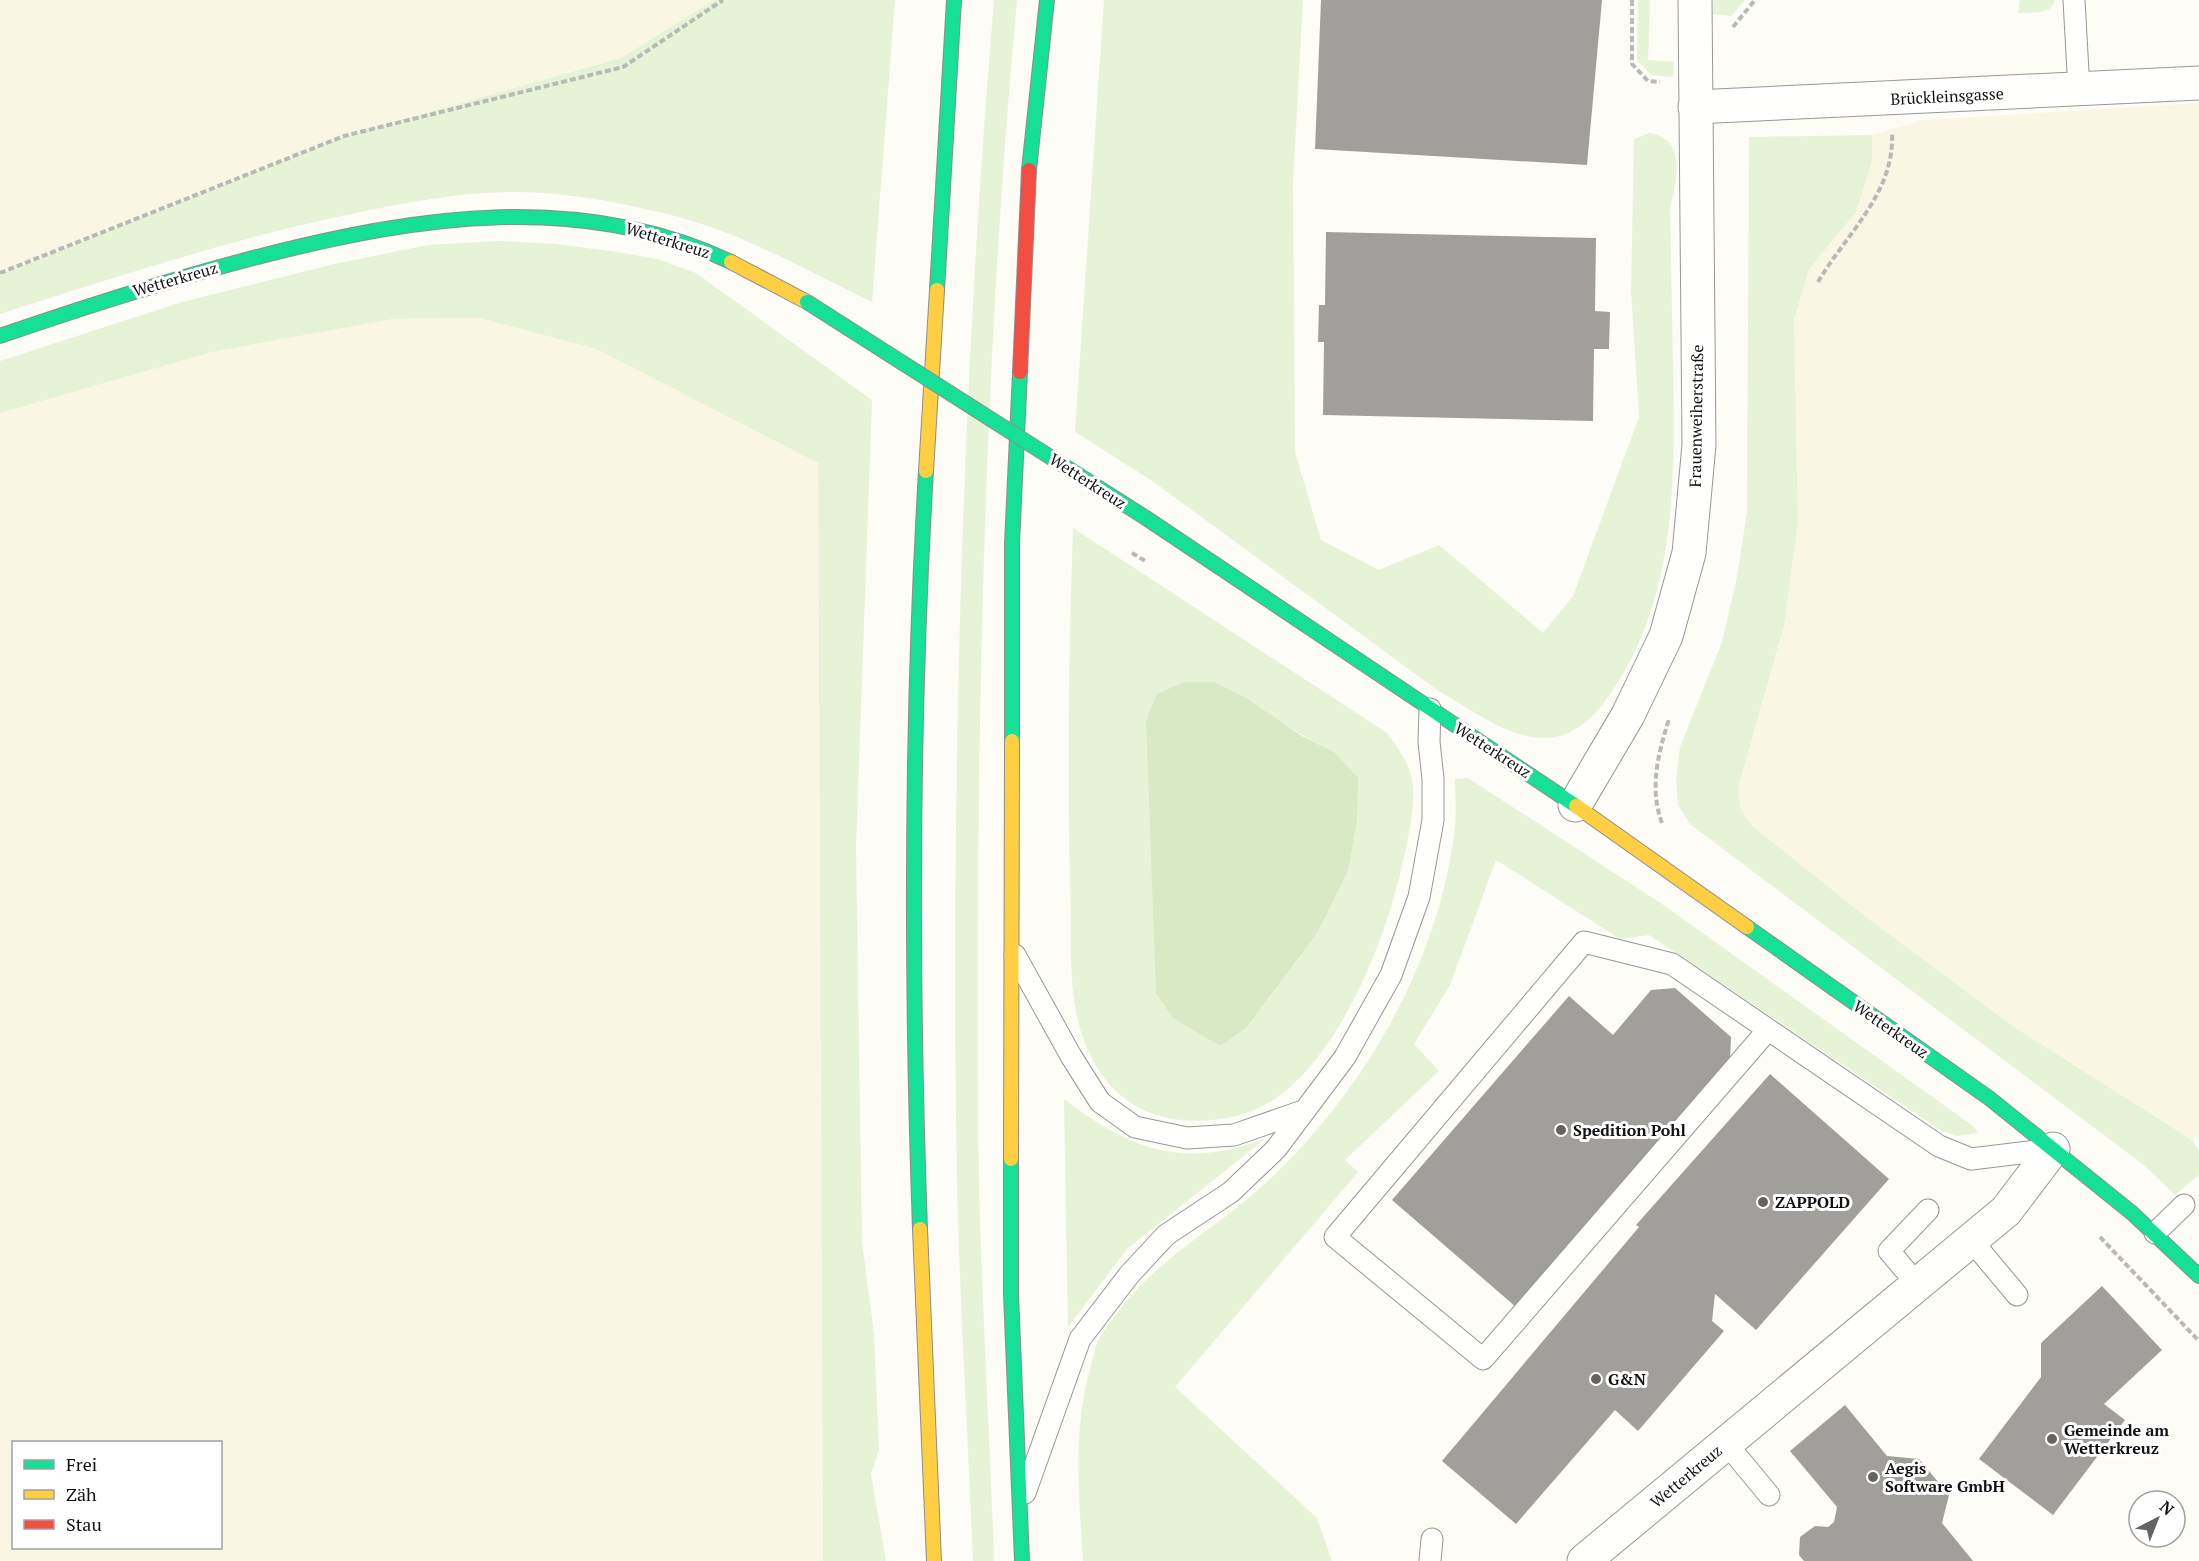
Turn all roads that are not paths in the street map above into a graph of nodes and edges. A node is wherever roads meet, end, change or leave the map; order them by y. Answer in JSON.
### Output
{"nodes":[{"id":1,"x":954,"y":0,"type":"edge"},
{"id":2,"x":1047,"y":0,"type":"edge"},
{"id":3,"x":1695,"y":0,"type":"edge"},
{"id":4,"x":2074,"y":0,"type":"edge"},
{"id":5,"x":2199,"y":83,"type":"edge"},
{"id":6,"x":2079,"y":90,"type":"junction"},
{"id":7,"x":1695,"y":107,"type":"junction"},
{"id":8,"x":0,"y":336,"type":"edge"},
{"id":9,"x":1430,"y":709,"type":"junction"},
{"id":10,"x":1575,"y":805,"type":"junction"},
{"id":11,"x":1011,"y":948,"type":"junction"},
{"id":12,"x":1767,"y":1031,"type":"junction"},
{"id":13,"x":1303,"y":1110,"type":"junction"},
{"id":14,"x":2053,"y":1149,"type":"junction"},
{"id":15,"x":2184,"y":1205,"type":"dead end"},
{"id":16,"x":1928,"y":1210,"type":"dead end"},
{"id":17,"x":2155,"y":1233,"type":"junction"},
{"id":18,"x":1971,"y":1240,"type":"junction"},
{"id":19,"x":2199,"y":1276,"type":"edge"},
{"id":20,"x":1917,"y":1284,"type":"junction"},
{"id":21,"x":2017,"y":1295,"type":"dead end"},
{"id":22,"x":1726,"y":1443,"type":"junction"},
{"id":23,"x":1769,"y":1495,"type":"dead end"},
{"id":24,"x":1018,"y":1513,"type":"junction"},
{"id":25,"x":1432,"y":1539,"type":"dead end"},
{"id":26,"x":934,"y":1561,"type":"edge"},
{"id":27,"x":1022,"y":1561,"type":"edge"},
{"id":28,"x":1430,"y":1561,"type":"edge"},
{"id":29,"x":1584,"y":1561,"type":"edge"}],
"edges":[{"from":1,"to":26,"type":"main road"},
{"from":2,"to":11,"type":"main road"},
{"from":3,"to":7,"type":"street","name":"Frauenweiherstraße"},
{"from":4,"to":6,"type":"lane"},
{"from":5,"to":6,"type":"street","name":"Brückleinsgasse"},
{"from":6,"to":7,"type":"street","name":"Brückleinsgasse"},
{"from":7,"to":10,"type":"street","name":"Frauenweiherstraße"},
{"from":8,"to":9,"type":"main road","name":"Wetterkreuz","bridge":true},
{"from":9,"to":10,"type":"main road","name":"Wetterkreuz"},
{"from":9,"to":13,"type":"lane"},
{"from":10,"to":14,"type":"main road","name":"Wetterkreuz"},
{"from":11,"to":13,"type":"lane"},
{"from":11,"to":24,"type":"main road"},
{"from":12,"to":12,"type":"lane"},
{"from":12,"to":14,"type":"lane"},
{"from":13,"to":24,"type":"lane"},
{"from":14,"to":17,"type":"main road","name":"Wetterkreuz"},
{"from":14,"to":18,"type":"street","name":"Wetterkreuz"},
{"from":15,"to":17,"type":"lane"},
{"from":16,"to":20,"type":"lane"},
{"from":17,"to":19,"type":"main road","name":"Wetterkreuz"},
{"from":18,"to":20,"type":"street","name":"Wetterkreuz"},
{"from":18,"to":21,"type":"lane"},
{"from":20,"to":22,"type":"street","name":"Wetterkreuz"},
{"from":22,"to":23,"type":"lane"},
{"from":22,"to":29,"type":"street","name":"Wetterkreuz"},
{"from":24,"to":27,"type":"main road"},
{"from":25,"to":28,"type":"lane"}]}
